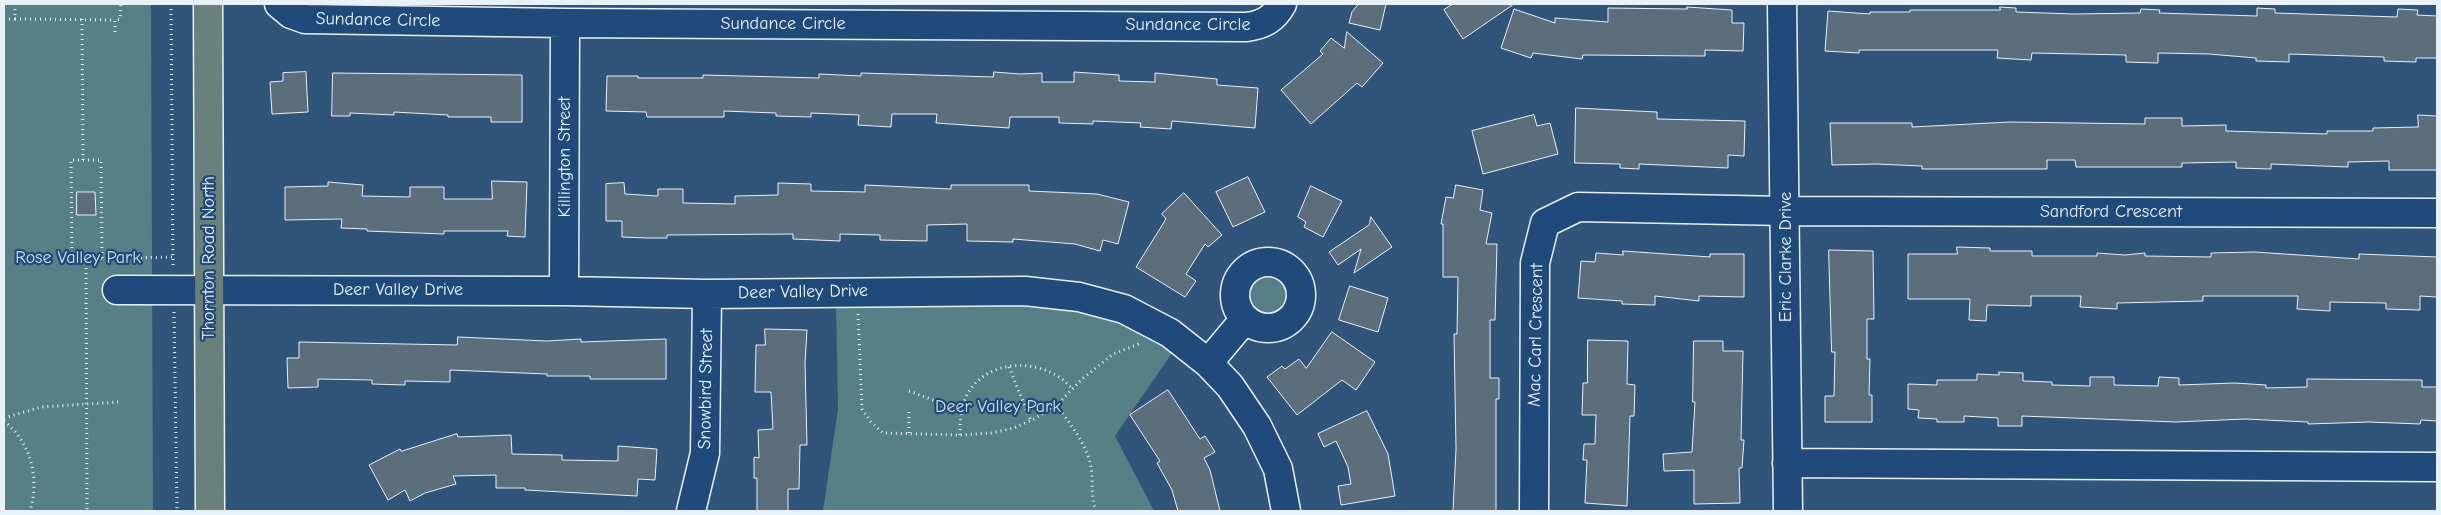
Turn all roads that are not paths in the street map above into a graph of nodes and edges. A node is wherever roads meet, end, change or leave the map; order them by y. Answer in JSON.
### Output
{"nodes":[{"id":1,"x":208,"y":4,"type":"edge"},
{"id":2,"x":279,"y":4,"type":"edge"},
{"id":3,"x":1282,"y":4,"type":"edge"},
{"id":4,"x":1782,"y":4,"type":"edge"},
{"id":5,"x":565,"y":23,"type":"junction"},
{"id":6,"x":1786,"y":210,"type":"junction"},
{"id":7,"x":2437,"y":213,"type":"edge"},
{"id":8,"x":209,"y":289,"type":"junction"},
{"id":9,"x":117,"y":290,"type":"dead end"},
{"id":10,"x":564,"y":291,"type":"junction"},
{"id":11,"x":707,"y":294,"type":"junction"},
{"id":12,"x":1245,"y":319,"type":"dead end"},
{"id":13,"x":1208,"y":363,"type":"junction"},
{"id":14,"x":1787,"y":463,"type":"junction"},
{"id":15,"x":2437,"y":466,"type":"edge"},
{"id":16,"x":210,"y":511,"type":"edge"},
{"id":17,"x":691,"y":511,"type":"edge"},
{"id":18,"x":1286,"y":511,"type":"edge"},
{"id":19,"x":1534,"y":511,"type":"edge"},
{"id":20,"x":1788,"y":511,"type":"edge"}],
"edges":[{"from":1,"to":8,"type":"main road","name":"Thornton Road North"},
{"from":2,"to":5,"type":"street","name":"Sundance Circle"},
{"from":3,"to":5,"type":"street","name":"Sundance Circle"},
{"from":4,"to":6,"type":"street","name":"Eric Clarke Drive"},
{"from":5,"to":10,"type":"street","name":"Killington Street"},
{"from":6,"to":7,"type":"street","name":"Sandford Crescent"},
{"from":6,"to":14,"type":"street","name":"Eric Clarke Drive"},
{"from":6,"to":19,"type":"street","name":"Mac Carl Crescent"},
{"from":8,"to":9,"type":"street","name":"Deer Valley Drive"},
{"from":8,"to":10,"type":"street","name":"Deer Valley Drive"},
{"from":8,"to":16,"type":"main road","name":"Thornton Road North"},
{"from":10,"to":11,"type":"street","name":"Deer Valley Drive"},
{"from":11,"to":13,"type":"street","name":"Deer Valley Drive"},
{"from":11,"to":17,"type":"street","name":"Snowbird Street"},
{"from":12,"to":13,"type":"street"},
{"from":13,"to":18,"type":"street","name":"Deer Valley Drive"},
{"from":14,"to":15,"type":"street"},
{"from":14,"to":20,"type":"street","name":"Eric Clarke Drive"}]}
